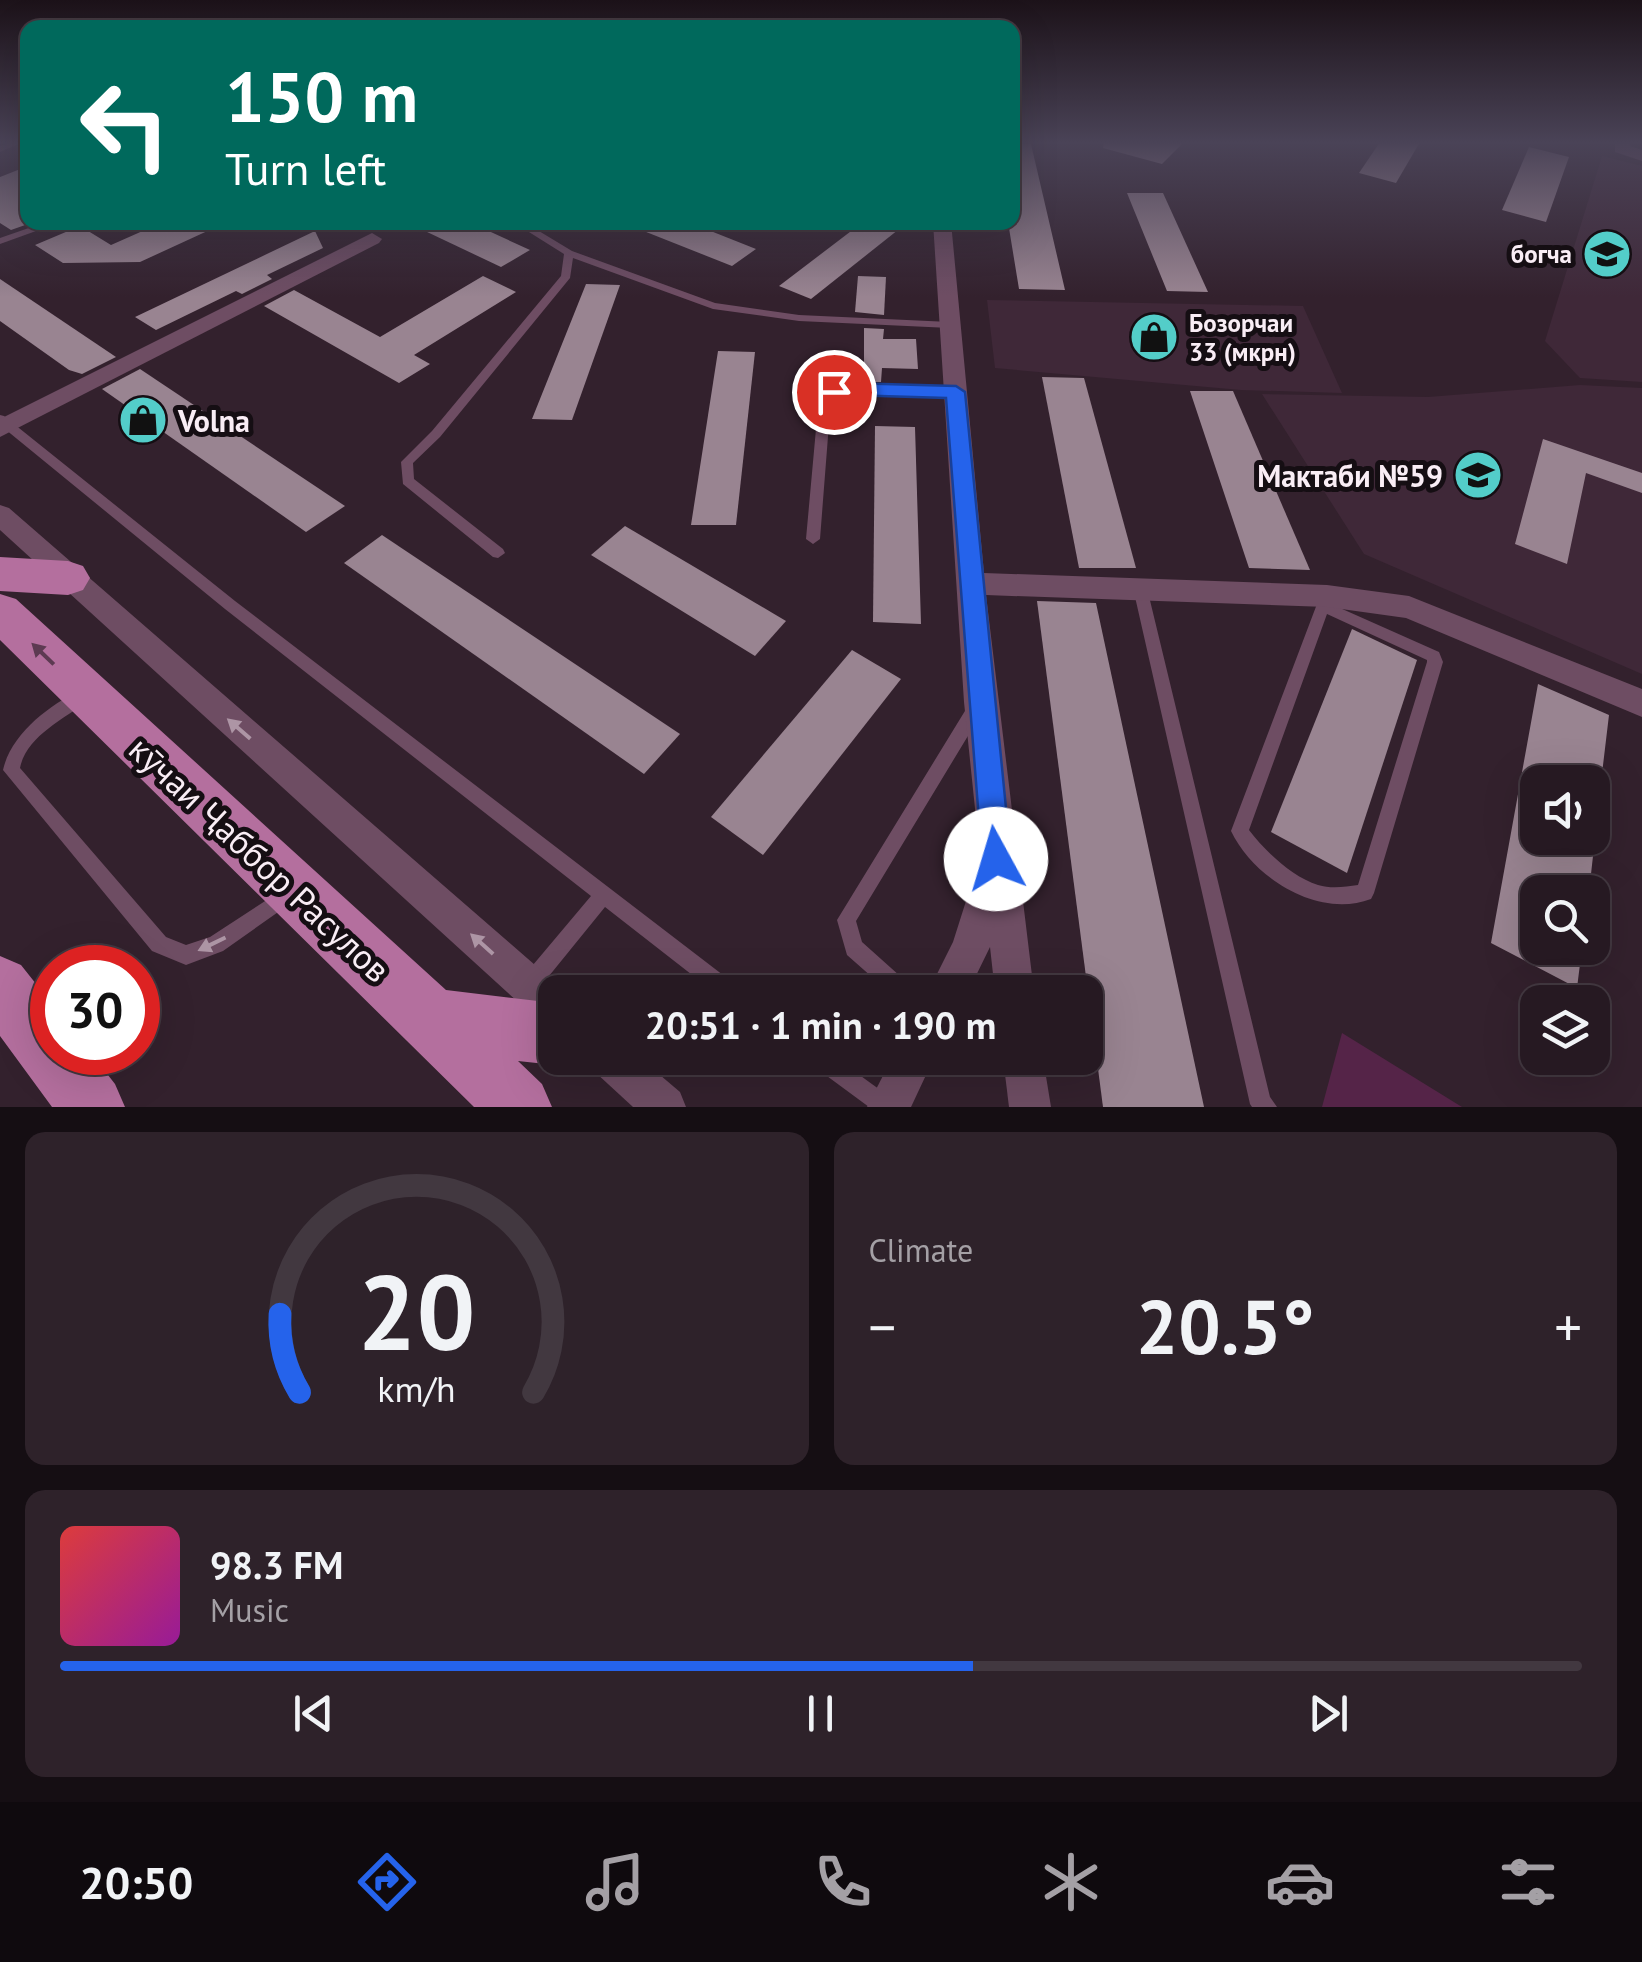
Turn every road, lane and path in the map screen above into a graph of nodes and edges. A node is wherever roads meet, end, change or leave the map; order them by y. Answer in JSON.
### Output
{"nodes":[{"id":1,"x":33,"y":230,"type":"edge"},
{"id":2,"x":530,"y":230,"type":"edge"},
{"id":3,"x":943,"y":230,"type":"edge"},
{"id":4,"x":372,"y":239,"type":"dead end"},
{"id":5,"x":0,"y":241,"type":"edge"},
{"id":6,"x":569,"y":253,"type":"junction"},
{"id":7,"x":950,"y":325,"type":"junction"},
{"id":8,"x":956,"y":392,"type":"junction"},
{"id":9,"x":3,"y":424,"type":"edge"},
{"id":10,"x":0,"y":515,"type":"edge"},
{"id":11,"x":813,"y":540,"type":"dead end"},
{"id":12,"x":498,"y":553,"type":"dead end"},
{"id":13,"x":0,"y":574,"type":"edge"},
{"id":14,"x":68,"y":578,"type":"junction"},
{"id":15,"x":970,"y":583,"type":"junction"},
{"id":16,"x":1140,"y":588,"type":"junction"},
{"id":17,"x":1326,"y":601,"type":"junction"},
{"id":18,"x":0,"y":612,"type":"edge"},
{"id":19,"x":85,"y":694,"type":"junction"},
{"id":20,"x":980,"y":702,"type":"junction"},
{"id":21,"x":1642,"y":703,"type":"edge"},
{"id":22,"x":996,"y":859,"type":"junction"},
{"id":23,"x":294,"y":891,"type":"junction"},
{"id":24,"x":602,"y":897,"type":"junction"},
{"id":25,"x":561,"y":975,"type":"edge"},
{"id":26,"x":706,"y":975,"type":"edge"},
{"id":27,"x":885,"y":975,"type":"edge"},
{"id":28,"x":957,"y":975,"type":"edge"},
{"id":29,"x":1012,"y":975,"type":"edge"},
{"id":30,"x":0,"y":986,"type":"edge"},
{"id":31,"x":538,"y":1006,"type":"edge"},
{"id":32,"x":538,"y":1010,"type":"edge"},
{"id":33,"x":432,"y":1019,"type":"junction"},
{"id":34,"x":628,"y":1075,"type":"edge"},
{"id":35,"x":842,"y":1075,"type":"edge"},
{"id":36,"x":905,"y":1075,"type":"edge"},
{"id":37,"x":1025,"y":1075,"type":"edge"},
{"id":38,"x":92,"y":1107,"type":"edge"},
{"id":39,"x":519,"y":1107,"type":"edge"},
{"id":40,"x":665,"y":1107,"type":"edge"},
{"id":41,"x":887,"y":1107,"type":"edge"},
{"id":42,"x":1030,"y":1107,"type":"edge"},
{"id":43,"x":1266,"y":1107,"type":"edge"}],
"edges":[{"from":1,"to":5,"type":"lane"},
{"from":2,"to":6,"type":"lane"},
{"from":3,"to":7,"type":"street"},
{"from":4,"to":9,"type":"street"},
{"from":6,"to":7,"type":"lane"},
{"from":6,"to":12,"type":"lane"},
{"from":7,"to":8,"type":"street"},
{"from":8,"to":11,"type":"lane"},
{"from":8,"to":15,"type":"street"},
{"from":9,"to":24,"type":"lane"},
{"from":10,"to":14,"type":"street"},
{"from":13,"to":14,"type":"main road"},
{"from":31,"to":14,"type":"street","one_way":true},
{"from":15,"to":16,"type":"street"},
{"from":15,"to":20,"type":"street"},
{"from":16,"to":17,"type":"street"},
{"from":16,"to":43,"type":"lane"},
{"from":17,"to":17,"type":"lane"},
{"from":17,"to":21,"type":"street"},
{"from":19,"to":18,"type":"main road","name":"кӯчаи Ҷаббор Расулов","one_way":true},
{"from":19,"to":23,"type":"main road","name":"кӯчаи Ҷаббор Расулов"},
{"from":23,"to":19,"type":"lane","one_way":true},
{"from":20,"to":22,"type":"street"},
{"from":20,"to":27,"type":"lane"},
{"from":22,"to":28,"type":"street"},
{"from":22,"to":29,"type":"street"},
{"from":23,"to":33,"type":"main road","name":"кӯчаи Ҷаббор Расулов"},
{"from":24,"to":25,"type":"lane"},
{"from":24,"to":26,"type":"lane"},
{"from":30,"to":38,"type":"main road"},
{"from":32,"to":33,"type":"main road"},
{"from":33,"to":39,"type":"main road","name":"кӯчаи Ҷаббор Расулов"},
{"from":34,"to":40,"type":"street"},
{"from":35,"to":41,"type":"lane"},
{"from":36,"to":41,"type":"street"},
{"from":37,"to":42,"type":"street"}]}
